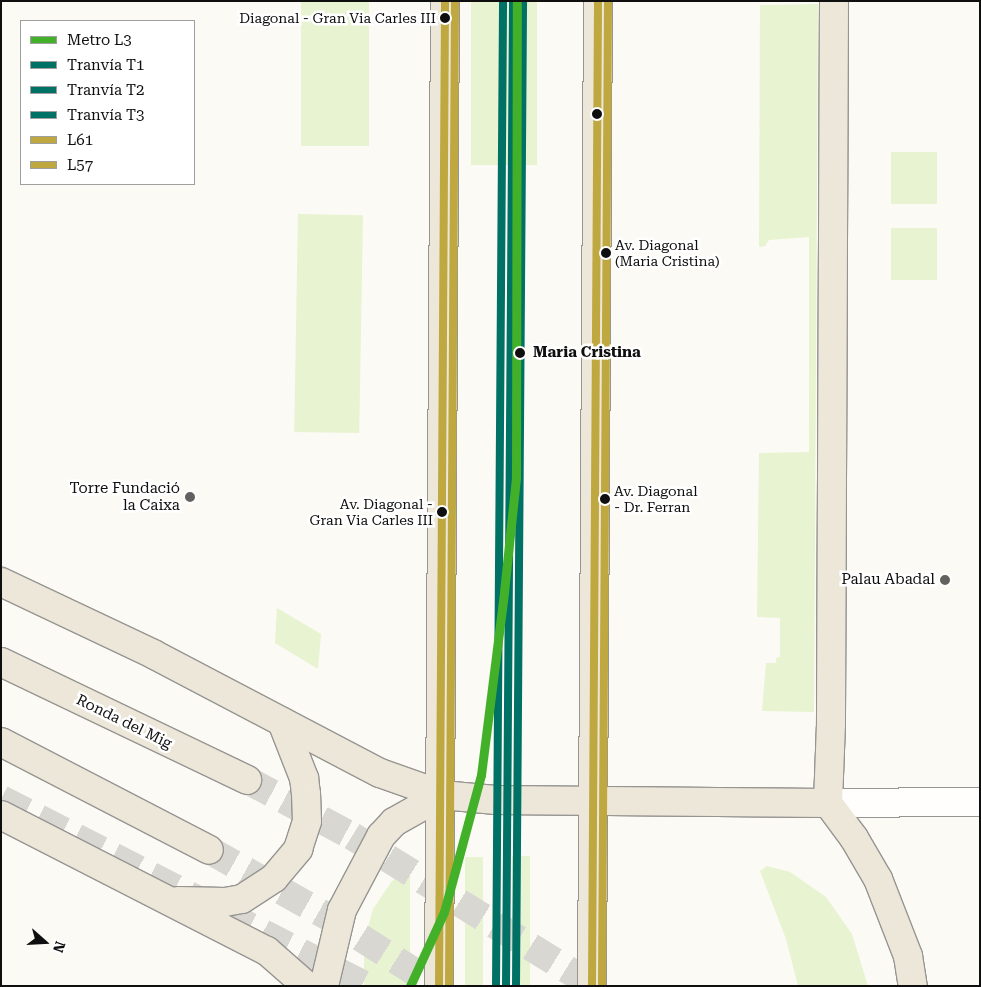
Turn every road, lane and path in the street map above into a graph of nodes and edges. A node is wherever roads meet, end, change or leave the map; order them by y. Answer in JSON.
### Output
{"nodes":[{"id":1,"x":445,"y":1,"type":"edge"},
{"id":2,"x":598,"y":1,"type":"edge"},
{"id":3,"x":834,"y":1,"type":"edge"},
{"id":4,"x":1,"y":582,"type":"edge"},
{"id":5,"x":1,"y":662,"type":"edge"},
{"id":6,"x":282,"y":722,"type":"junction"},
{"id":7,"x":1,"y":742,"type":"edge"},
{"id":8,"x":247,"y":780,"type":"tunnel mouth"},
{"id":9,"x":442,"y":795,"type":"junction"},
{"id":10,"x":593,"y":800,"type":"junction"},
{"id":11,"x":980,"y":802,"type":"edge"},
{"id":12,"x":828,"y":803,"type":"junction"},
{"id":13,"x":1,"y":815,"type":"edge"},
{"id":14,"x":209,"y":850,"type":"tunnel mouth"},
{"id":15,"x":164,"y":898,"type":"junction"},
{"id":16,"x":308,"y":986,"type":"edge"},
{"id":17,"x":324,"y":986,"type":"edge"},
{"id":18,"x":439,"y":986,"type":"edge"},
{"id":19,"x":592,"y":986,"type":"edge"},
{"id":20,"x":913,"y":986,"type":"edge"}],
"edges":[{"from":1,"to":9,"type":"main road"},
{"from":2,"to":10,"type":"main road"},
{"from":3,"to":12,"type":"main road"},
{"from":4,"to":6,"type":"main road"},
{"from":5,"to":8,"type":"main road","name":"Ronda del Mig"},
{"from":6,"to":9,"type":"main road"},
{"from":6,"to":15,"type":"main road"},
{"from":7,"to":14,"type":"main road"},
{"from":9,"to":10,"type":"main road"},
{"from":9,"to":17,"type":"main road"},
{"from":9,"to":18,"type":"main road"},
{"from":10,"to":12,"type":"main road"},
{"from":10,"to":19,"type":"main road"},
{"from":11,"to":12,"type":"street"},
{"from":12,"to":20,"type":"main road"},
{"from":13,"to":15,"type":"main road"},
{"from":15,"to":16,"type":"main road"}]}
